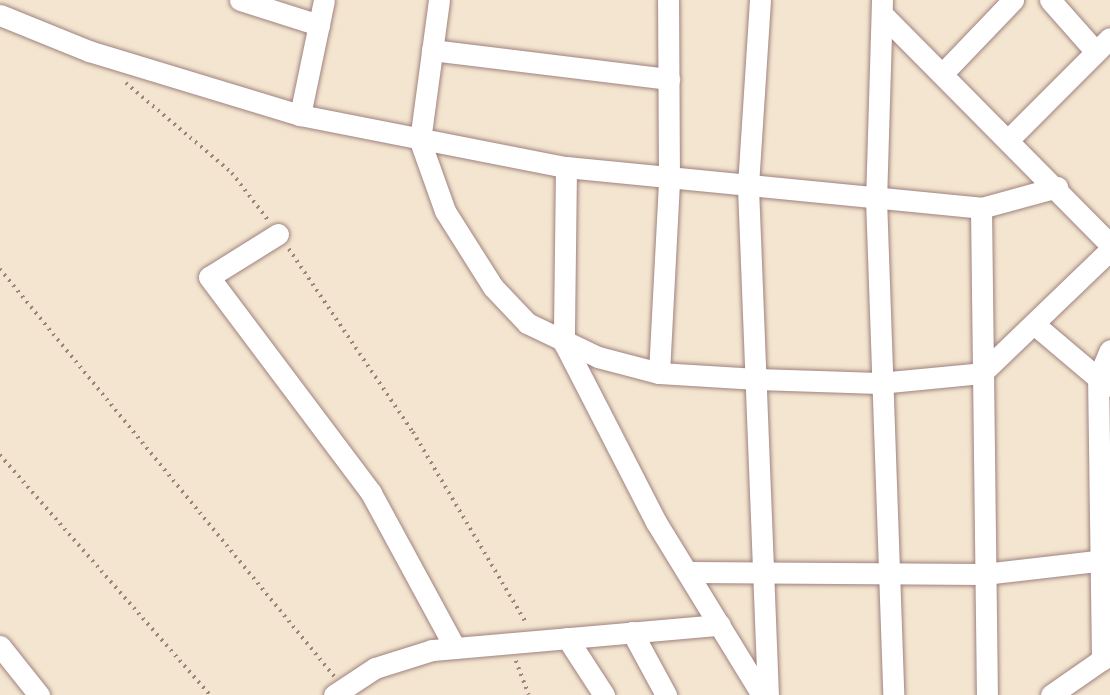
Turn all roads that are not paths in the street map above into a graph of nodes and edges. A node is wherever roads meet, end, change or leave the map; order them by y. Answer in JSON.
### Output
{"nodes":[{"id":1,"x":240,"y":0,"type":"edge"},
{"id":2,"x":324,"y":0,"type":"edge"},
{"id":3,"x":439,"y":0,"type":"edge"},
{"id":4,"x":668,"y":0,"type":"edge"},
{"id":5,"x":760,"y":0,"type":"edge"},
{"id":6,"x":1013,"y":0,"type":"edge"},
{"id":7,"x":1050,"y":0,"type":"edge"},
{"id":8,"x":883,"y":7,"type":"edge"},
{"id":9,"x":0,"y":15,"type":"edge"},
{"id":10,"x":319,"y":25,"type":"junction"},
{"id":11,"x":1103,"y":45,"type":"edge"},
{"id":12,"x":432,"y":50,"type":"junction"},
{"id":13,"x":944,"y":72,"type":"junction"},
{"id":14,"x":669,"y":79,"type":"junction"},
{"id":15,"x":300,"y":115,"type":"junction"},
{"id":16,"x":1010,"y":138,"type":"junction"},
{"id":17,"x":420,"y":141,"type":"junction"},
{"id":18,"x":566,"y":167,"type":"junction"},
{"id":19,"x":669,"y":180,"type":"junction"},
{"id":20,"x":748,"y":187,"type":"junction"},
{"id":21,"x":1057,"y":187,"type":"junction"},
{"id":22,"x":876,"y":198,"type":"junction"},
{"id":23,"x":981,"y":208,"type":"junction"},
{"id":24,"x":278,"y":234,"type":"road end"},
{"id":25,"x":1110,"y":244,"type":"edge"},
{"id":26,"x":1110,"y":250,"type":"edge"},
{"id":27,"x":1034,"y":324,"type":"junction"},
{"id":28,"x":564,"y":343,"type":"junction"},
{"id":29,"x":1110,"y":350,"type":"edge"},
{"id":30,"x":659,"y":373,"type":"junction"},
{"id":31,"x":982,"y":373,"type":"junction"},
{"id":32,"x":757,"y":379,"type":"junction"},
{"id":33,"x":879,"y":383,"type":"junction"},
{"id":34,"x":1104,"y":383,"type":"edge"},
{"id":35,"x":1103,"y":557,"type":"edge"},
{"id":36,"x":765,"y":569,"type":"junction"},
{"id":37,"x":887,"y":570,"type":"junction"},
{"id":38,"x":690,"y":572,"type":"junction"},
{"id":39,"x":984,"y":574,"type":"junction"},
{"id":40,"x":720,"y":625,"type":"junction"},
{"id":41,"x":632,"y":632,"type":"junction"},
{"id":42,"x":567,"y":638,"type":"junction"},
{"id":43,"x":0,"y":646,"type":"edge"},
{"id":44,"x":455,"y":648,"type":"junction"},
{"id":45,"x":1106,"y":657,"type":"edge"},
{"id":46,"x":338,"y":692,"type":"edge"},
{"id":47,"x":39,"y":695,"type":"edge"},
{"id":48,"x":604,"y":695,"type":"edge"},
{"id":49,"x":666,"y":695,"type":"edge"},
{"id":50,"x":762,"y":695,"type":"edge"},
{"id":51,"x":768,"y":695,"type":"edge"},
{"id":52,"x":893,"y":695,"type":"edge"},
{"id":53,"x":987,"y":695,"type":"edge"},
{"id":54,"x":1051,"y":695,"type":"edge"}],
"edges":[{"from":1,"to":10,"type":"street"},
{"from":2,"to":10,"type":"street"},
{"from":3,"to":12,"type":"street"},
{"from":4,"to":14,"type":"street"},
{"from":5,"to":20,"type":"street"},
{"from":6,"to":13,"type":"street"},
{"from":7,"to":11,"type":"street"},
{"from":8,"to":13,"type":"street"},
{"from":8,"to":22,"type":"street"},
{"from":9,"to":15,"type":"street"},
{"from":10,"to":15,"type":"street"},
{"from":11,"to":16,"type":"street"},
{"from":12,"to":14,"type":"street"},
{"from":12,"to":17,"type":"street"},
{"from":13,"to":16,"type":"street"},
{"from":14,"to":19,"type":"street"},
{"from":15,"to":17,"type":"street"},
{"from":16,"to":21,"type":"street"},
{"from":17,"to":18,"type":"street"},
{"from":17,"to":28,"type":"street"},
{"from":18,"to":19,"type":"street"},
{"from":18,"to":28,"type":"street"},
{"from":19,"to":20,"type":"street"},
{"from":19,"to":30,"type":"street"},
{"from":20,"to":22,"type":"street"},
{"from":20,"to":32,"type":"street"},
{"from":21,"to":23,"type":"street"},
{"from":21,"to":25,"type":"street"},
{"from":22,"to":23,"type":"street"},
{"from":22,"to":33,"type":"street"},
{"from":23,"to":31,"type":"street"},
{"from":24,"to":44,"type":"street"},
{"from":26,"to":27,"type":"street"},
{"from":27,"to":31,"type":"street"},
{"from":27,"to":34,"type":"street"},
{"from":28,"to":30,"type":"street"},
{"from":28,"to":38,"type":"street"},
{"from":29,"to":34,"type":"street"},
{"from":30,"to":32,"type":"street"},
{"from":31,"to":33,"type":"street"},
{"from":31,"to":39,"type":"street"},
{"from":32,"to":33,"type":"street"},
{"from":32,"to":36,"type":"street"},
{"from":33,"to":37,"type":"street"},
{"from":34,"to":35,"type":"street"},
{"from":35,"to":39,"type":"street"},
{"from":35,"to":45,"type":"street"},
{"from":36,"to":37,"type":"street"},
{"from":36,"to":38,"type":"street"},
{"from":36,"to":51,"type":"street"},
{"from":37,"to":39,"type":"street"},
{"from":37,"to":52,"type":"street"},
{"from":38,"to":40,"type":"street"},
{"from":39,"to":53,"type":"street"},
{"from":40,"to":41,"type":"street"},
{"from":40,"to":50,"type":"street"},
{"from":41,"to":42,"type":"street"},
{"from":41,"to":49,"type":"street"},
{"from":42,"to":44,"type":"street"},
{"from":42,"to":48,"type":"street"},
{"from":43,"to":47,"type":"street"},
{"from":44,"to":46,"type":"street"},
{"from":45,"to":54,"type":"street"}]}
